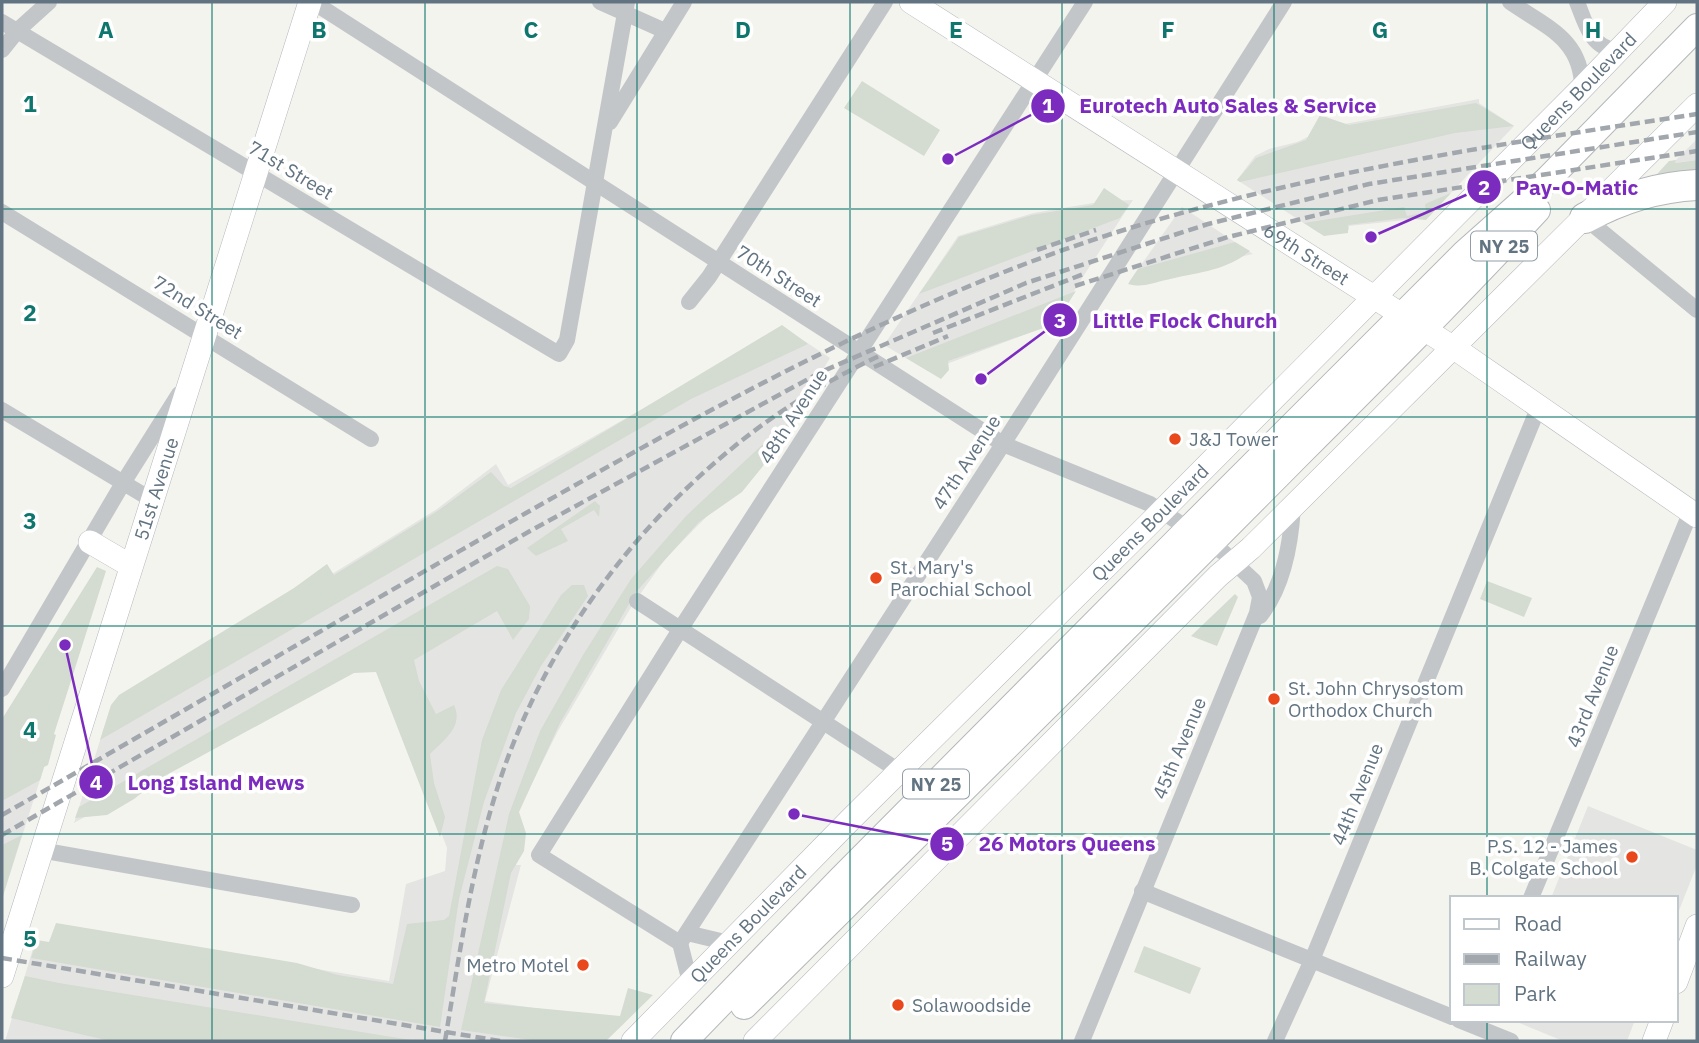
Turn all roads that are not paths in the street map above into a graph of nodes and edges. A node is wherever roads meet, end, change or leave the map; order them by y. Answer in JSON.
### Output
{"nodes":[{"id":1,"x":48,"y":2,"type":"edge"},
{"id":2,"x":312,"y":2,"type":"edge"},
{"id":3,"x":600,"y":2,"type":"edge"},
{"id":4,"x":684,"y":2,"type":"edge"},
{"id":5,"x":886,"y":2,"type":"edge"},
{"id":6,"x":911,"y":2,"type":"edge"},
{"id":7,"x":1085,"y":2,"type":"edge"},
{"id":8,"x":1284,"y":2,"type":"edge"},
{"id":9,"x":1510,"y":2,"type":"edge"},
{"id":10,"x":1577,"y":2,"type":"edge"},
{"id":11,"x":1665,"y":2,"type":"edge"},
{"id":12,"x":626,"y":8,"type":"edge"},
{"id":13,"x":2,"y":22,"type":"edge"},
{"id":14,"x":1697,"y":27,"type":"edge"},
{"id":15,"x":18,"y":30,"type":"junction"},
{"id":16,"x":666,"y":31,"type":"junction"},
{"id":17,"x":2,"y":50,"type":"edge"},
{"id":18,"x":1617,"y":50,"type":"junction"},
{"id":19,"x":1697,"y":51,"type":"edge"},
{"id":20,"x":1034,"y":80,"type":"junction"},
{"id":21,"x":1582,"y":89,"type":"junction"},
{"id":22,"x":1697,"y":105,"type":"edge"},
{"id":23,"x":605,"y":129,"type":"junction"},
{"id":24,"x":1176,"y":171,"type":"junction"},
{"id":25,"x":256,"y":174,"type":"junction"},
{"id":26,"x":596,"y":182,"type":"junction"},
{"id":27,"x":1697,"y":185,"type":"edge"},
{"id":28,"x":2,"y":212,"type":"edge"},
{"id":29,"x":1585,"y":218,"type":"junction"},
{"id":30,"x":718,"y":261,"type":"junction"},
{"id":31,"x":1374,"y":297,"type":"junction"},
{"id":32,"x":689,"y":302,"type":"dead end"},
{"id":33,"x":1697,"y":310,"type":"edge"},
{"id":34,"x":1414,"y":322,"type":"junction"},
{"id":35,"x":204,"y":336,"type":"junction"},
{"id":36,"x":1453,"y":348,"type":"junction"},
{"id":37,"x":859,"y":353,"type":"junction"},
{"id":38,"x":191,"y":376,"type":"junction"},
{"id":39,"x":1539,"y":406,"type":"junction"},
{"id":40,"x":2,"y":410,"type":"edge"},
{"id":41,"x":371,"y":439,"type":"dead end"},
{"id":42,"x":1003,"y":444,"type":"junction"},
{"id":43,"x":123,"y":483,"type":"junction"},
{"id":44,"x":152,"y":500,"type":"junction"},
{"id":45,"x":1293,"y":506,"type":"junction"},
{"id":46,"x":1161,"y":511,"type":"junction"},
{"id":47,"x":1694,"y":513,"type":"edge"},
{"id":48,"x":1200,"y":536,"type":"junction"},
{"id":49,"x":90,"y":542,"type":"junction"},
{"id":50,"x":1235,"y":562,"type":"junction"},
{"id":51,"x":131,"y":566,"type":"junction"},
{"id":52,"x":637,"y":601,"type":"dead end"},
{"id":53,"x":1252,"y":626,"type":"junction"},
{"id":54,"x":681,"y":628,"type":"junction"},
{"id":55,"x":2,"y":689,"type":"edge"},
{"id":56,"x":823,"y":721,"type":"junction"},
{"id":57,"x":899,"y":771,"type":"junction"},
{"id":58,"x":40,"y":850,"type":"junction"},
{"id":59,"x":1142,"y":891,"type":"junction"},
{"id":60,"x":1532,"y":896,"type":"edge"},
{"id":61,"x":352,"y":905,"type":"dead end"},
{"id":62,"x":1697,"y":928,"type":"edge"},
{"id":63,"x":684,"y":938,"type":"junction"},
{"id":64,"x":729,"y":943,"type":"junction"},
{"id":65,"x":1312,"y":960,"type":"junction"},
{"id":66,"x":2,"y":976,"type":"edge"},
{"id":67,"x":1678,"y":977,"type":"edge"},
{"id":68,"x":690,"y":982,"type":"junction"},
{"id":69,"x":1450,"y":1016,"type":"edge"},
{"id":70,"x":1661,"y":1022,"type":"edge"},
{"id":71,"x":1477,"y":1030,"type":"edge"},
{"id":72,"x":633,"y":1041,"type":"edge"},
{"id":73,"x":684,"y":1041,"type":"edge"},
{"id":74,"x":708,"y":1041,"type":"edge"},
{"id":75,"x":755,"y":1041,"type":"edge"},
{"id":76,"x":1082,"y":1041,"type":"edge"},
{"id":77,"x":1275,"y":1041,"type":"edge"},
{"id":78,"x":1511,"y":1041,"type":"edge"},
{"id":79,"x":1654,"y":1041,"type":"edge"}],
"edges":[{"from":1,"to":15,"type":"street"},
{"from":2,"to":25,"type":"street","name":"51st Avenue"},
{"from":2,"to":26,"type":"street","name":"70th Street"},
{"from":3,"to":12,"type":"street"},
{"from":4,"to":16,"type":"street"},
{"from":5,"to":30,"type":"street"},
{"from":6,"to":20,"type":"street","name":"69th Street"},
{"from":7,"to":20,"type":"street","name":"48th Avenue"},
{"from":8,"to":24,"type":"street","name":"47th Avenue"},
{"from":9,"to":21,"type":"street"},
{"from":10,"to":18,"type":"street"},
{"from":11,"to":18,"type":"street","name":"Queens Boulevard"},
{"from":12,"to":16,"type":"street"},
{"from":12,"to":23,"type":"street"},
{"from":13,"to":15,"type":"street","name":"71st Street"},
{"from":14,"to":34,"type":"main road","name":"Queens Boulevard","number":"NY 25"},
{"from":15,"to":17,"type":"street"},
{"from":15,"to":25,"type":"street","name":"71st Street"},
{"from":16,"to":23,"type":"street"},
{"from":18,"to":21,"type":"street","name":"Queens Boulevard"},
{"from":19,"to":34,"type":"main road","name":"Queens Boulevard","number":"NY 25"},
{"from":20,"to":24,"type":"street","name":"69th Street"},
{"from":20,"to":37,"type":"street","name":"48th Avenue"},
{"from":21,"to":31,"type":"street","name":"Queens Boulevard"},
{"from":22,"to":29,"type":"street"},
{"from":23,"to":26,"type":"street"},
{"from":24,"to":31,"type":"street","name":"69th Street"},
{"from":24,"to":42,"type":"street","name":"47th Avenue"},
{"from":25,"to":26,"type":"street","name":"71st Street"},
{"from":25,"to":35,"type":"street","name":"51st Avenue"},
{"from":26,"to":30,"type":"street","name":"70th Street"},
{"from":27,"to":29,"type":"highway"},
{"from":28,"to":35,"type":"street","name":"72nd Street"},
{"from":29,"to":33,"type":"street"},
{"from":29,"to":36,"type":"street"},
{"from":30,"to":32,"type":"street"},
{"from":30,"to":37,"type":"street","name":"70th Street"},
{"from":31,"to":34,"type":"street","name":"69th Street"},
{"from":31,"to":46,"type":"street","name":"Queens Boulevard"},
{"from":34,"to":36,"type":"street","name":"69th Street"},
{"from":34,"to":48,"type":"main road","name":"Queens Boulevard","number":"NY 25"},
{"from":35,"to":38,"type":"street","name":"51st Avenue"},
{"from":35,"to":41,"type":"street","name":"72nd Street"},
{"from":36,"to":39,"type":"street","name":"69th Street"},
{"from":36,"to":45,"type":"street"},
{"from":37,"to":42,"type":"street","name":"70th Street"},
{"from":37,"to":54,"type":"street","name":"48th Avenue"},
{"from":38,"to":43,"type":"street"},
{"from":38,"to":44,"type":"street","name":"51st Avenue"},
{"from":39,"to":47,"type":"street","name":"69th Street"},
{"from":39,"to":65,"type":"street","name":"44th Avenue"},
{"from":40,"to":43,"type":"street"},
{"from":42,"to":46,"type":"street","name":"70th Street"},
{"from":42,"to":56,"type":"street","name":"47th Avenue"},
{"from":43,"to":44,"type":"street"},
{"from":43,"to":49,"type":"street"},
{"from":44,"to":51,"type":"street","name":"51st Avenue"},
{"from":45,"to":50,"type":"street"},
{"from":45,"to":53,"type":"street","name":"45th Avenue"},
{"from":46,"to":48,"type":"street","name":"70th Street"},
{"from":46,"to":57,"type":"street","name":"Queens Boulevard"},
{"from":47,"to":60,"type":"street","name":"43rd Avenue"},
{"from":48,"to":50,"type":"street","name":"70th Street"},
{"from":48,"to":73,"type":"main road","name":"Queens Boulevard","number":"NY 25"},
{"from":48,"to":74,"type":"main road","name":"Queens Boulevard","number":"NY 25"},
{"from":49,"to":51,"type":"street"},
{"from":49,"to":55,"type":"street"},
{"from":50,"to":53,"type":"street","name":"45th Avenue"},
{"from":50,"to":75,"type":"street"},
{"from":51,"to":58,"type":"street","name":"51st Avenue"},
{"from":52,"to":54,"type":"street"},
{"from":53,"to":59,"type":"street","name":"45th Avenue"},
{"from":54,"to":56,"type":"street"},
{"from":54,"to":63,"type":"street","name":"48th Avenue"},
{"from":56,"to":57,"type":"street"},
{"from":56,"to":63,"type":"street","name":"47th Avenue"},
{"from":57,"to":64,"type":"street","name":"Queens Boulevard"},
{"from":58,"to":61,"type":"street"},
{"from":58,"to":66,"type":"street","name":"51st Avenue"},
{"from":59,"to":65,"type":"street"},
{"from":59,"to":76,"type":"street","name":"45th Avenue"},
{"from":62,"to":67,"type":"street"},
{"from":63,"to":64,"type":"street"},
{"from":63,"to":68,"type":"street"},
{"from":64,"to":68,"type":"street","name":"Queens Boulevard"},
{"from":65,"to":69,"type":"street"},
{"from":65,"to":77,"type":"street","name":"44th Avenue"},
{"from":68,"to":72,"type":"street","name":"Queens Boulevard"},
{"from":70,"to":79,"type":"street"},
{"from":71,"to":78,"type":"street"}]}
